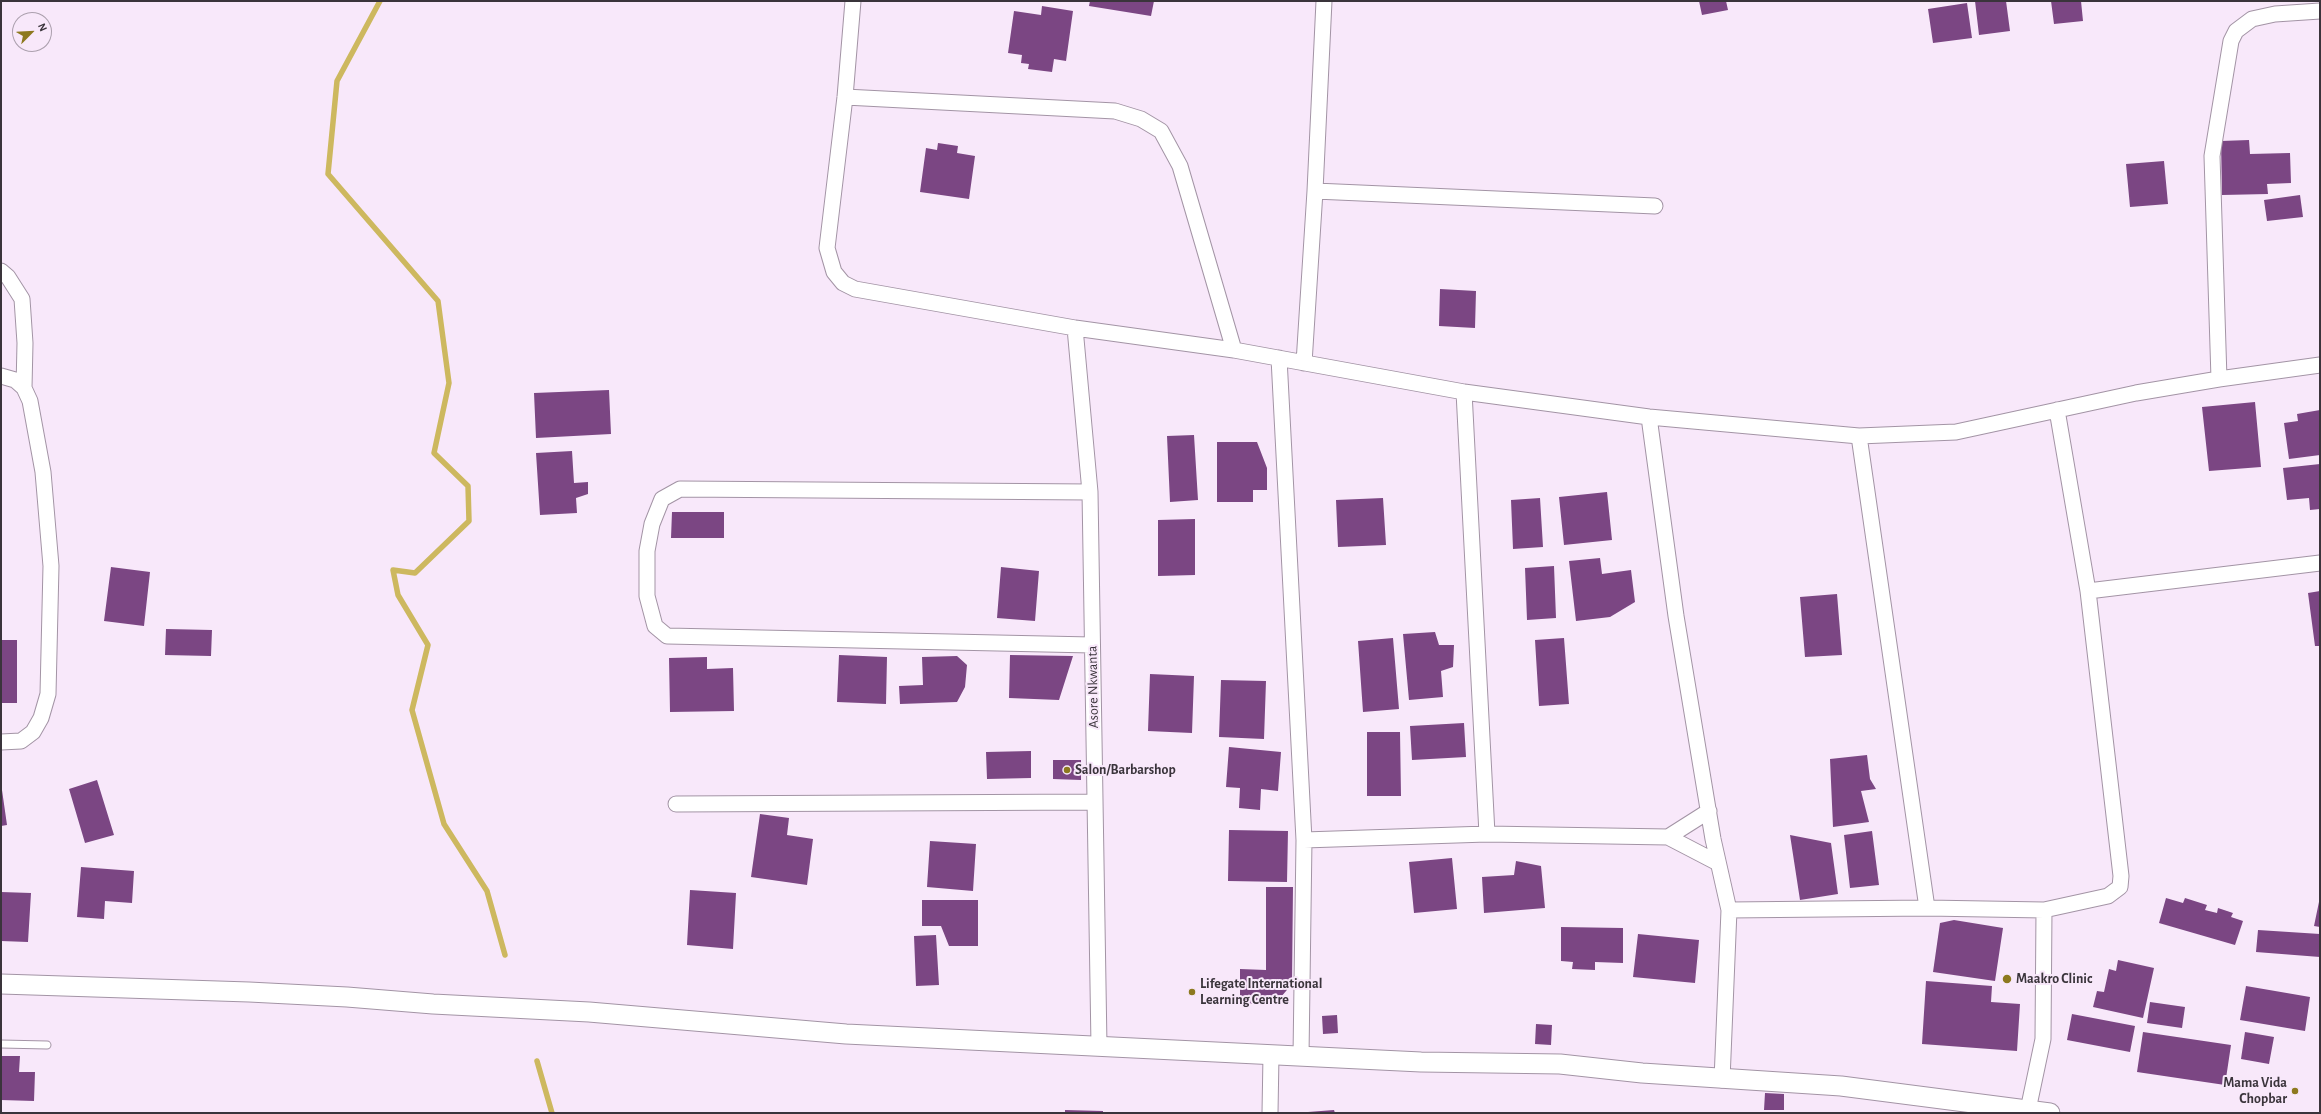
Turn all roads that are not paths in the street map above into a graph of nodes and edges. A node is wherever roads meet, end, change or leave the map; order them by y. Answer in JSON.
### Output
{"nodes":[{"id":1,"x":853,"y":1,"type":"edge"},
{"id":2,"x":1324,"y":1,"type":"edge"},
{"id":3,"x":2320,"y":11,"type":"edge"},
{"id":4,"x":845,"y":97,"type":"junction"},
{"id":5,"x":1315,"y":192,"type":"junction"},
{"id":6,"x":1655,"y":206,"type":"dead end"},
{"id":7,"x":1,"y":271,"type":"edge"},
{"id":8,"x":1075,"y":328,"type":"junction"},
{"id":9,"x":1234,"y":350,"type":"junction"},
{"id":10,"x":1279,"y":358,"type":"junction"},
{"id":11,"x":1304,"y":363,"type":"junction"},
{"id":12,"x":2320,"y":365,"type":"edge"},
{"id":13,"x":1,"y":376,"type":"edge"},
{"id":14,"x":2219,"y":379,"type":"junction"},
{"id":15,"x":24,"y":388,"type":"junction"},
{"id":16,"x":1464,"y":392,"type":"junction"},
{"id":17,"x":2057,"y":410,"type":"junction"},
{"id":18,"x":1649,"y":417,"type":"junction"},
{"id":19,"x":1859,"y":436,"type":"junction"},
{"id":20,"x":1090,"y":492,"type":"junction"},
{"id":21,"x":2320,"y":563,"type":"edge"},
{"id":22,"x":2088,"y":591,"type":"junction"},
{"id":23,"x":1092,"y":645,"type":"junction"},
{"id":24,"x":1,"y":742,"type":"edge"},
{"id":25,"x":1094,"y":802,"type":"junction"},
{"id":26,"x":676,"y":804,"type":"dead end"},
{"id":27,"x":1709,"y":811,"type":"junction"},
{"id":28,"x":1487,"y":834,"type":"junction"},
{"id":29,"x":1668,"y":837,"type":"junction"},
{"id":30,"x":1304,"y":840,"type":"junction"},
{"id":31,"x":1718,"y":863,"type":"junction"},
{"id":32,"x":1927,"y":908,"type":"junction"},
{"id":33,"x":1729,"y":910,"type":"junction"},
{"id":34,"x":2044,"y":910,"type":"junction"},
{"id":35,"x":1,"y":984,"type":"edge"},
{"id":36,"x":1,"y":1044,"type":"edge"},
{"id":37,"x":47,"y":1045,"type":"dead end"},
{"id":38,"x":1099,"y":1046,"type":"junction"},
{"id":39,"x":1271,"y":1054,"type":"junction"},
{"id":40,"x":1302,"y":1056,"type":"junction"},
{"id":41,"x":1722,"y":1080,"type":"junction"},
{"id":42,"x":2028,"y":1110,"type":"junction"},
{"id":43,"x":1270,"y":1113,"type":"edge"},
{"id":44,"x":2050,"y":1113,"type":"edge"}],
"edges":[{"from":1,"to":4,"type":"street"},
{"from":2,"to":5,"type":"street"},
{"from":3,"to":14,"type":"street"},
{"from":4,"to":8,"type":"street"},
{"from":4,"to":9,"type":"street"},
{"from":5,"to":6,"type":"street"},
{"from":5,"to":11,"type":"street"},
{"from":7,"to":15,"type":"street"},
{"from":8,"to":9,"type":"street"},
{"from":8,"to":20,"type":"street","name":"Asore Nkwanta"},
{"from":9,"to":10,"type":"street"},
{"from":10,"to":11,"type":"street"},
{"from":10,"to":30,"type":"street"},
{"from":11,"to":16,"type":"street"},
{"from":12,"to":14,"type":"street"},
{"from":13,"to":15,"type":"street"},
{"from":14,"to":17,"type":"street"},
{"from":15,"to":24,"type":"street"},
{"from":16,"to":18,"type":"street"},
{"from":16,"to":28,"type":"street"},
{"from":17,"to":19,"type":"street"},
{"from":17,"to":22,"type":"street"},
{"from":18,"to":19,"type":"street"},
{"from":18,"to":27,"type":"street"},
{"from":19,"to":32,"type":"street"},
{"from":20,"to":23,"type":"street","name":"Asore Nkwanta"},
{"from":20,"to":23,"type":"street"},
{"from":21,"to":22,"type":"street"},
{"from":22,"to":34,"type":"street"},
{"from":23,"to":25,"type":"street","name":"Asore Nkwanta"},
{"from":25,"to":26,"type":"street"},
{"from":25,"to":38,"type":"street","name":"Asore Nkwanta"},
{"from":27,"to":29,"type":"street"},
{"from":27,"to":31,"type":"street"},
{"from":28,"to":29,"type":"street"},
{"from":28,"to":30,"type":"street"},
{"from":29,"to":31,"type":"street"},
{"from":30,"to":40,"type":"street"},
{"from":31,"to":33,"type":"street"},
{"from":32,"to":33,"type":"street"},
{"from":32,"to":34,"type":"street"},
{"from":33,"to":41,"type":"street"},
{"from":34,"to":42,"type":"street"},
{"from":35,"to":38,"type":"street"},
{"from":36,"to":37,"type":"lane"},
{"from":38,"to":39,"type":"street"},
{"from":39,"to":40,"type":"street"},
{"from":39,"to":43,"type":"street"},
{"from":40,"to":41,"type":"street"},
{"from":41,"to":42,"type":"street"},
{"from":42,"to":44,"type":"street"}]}
